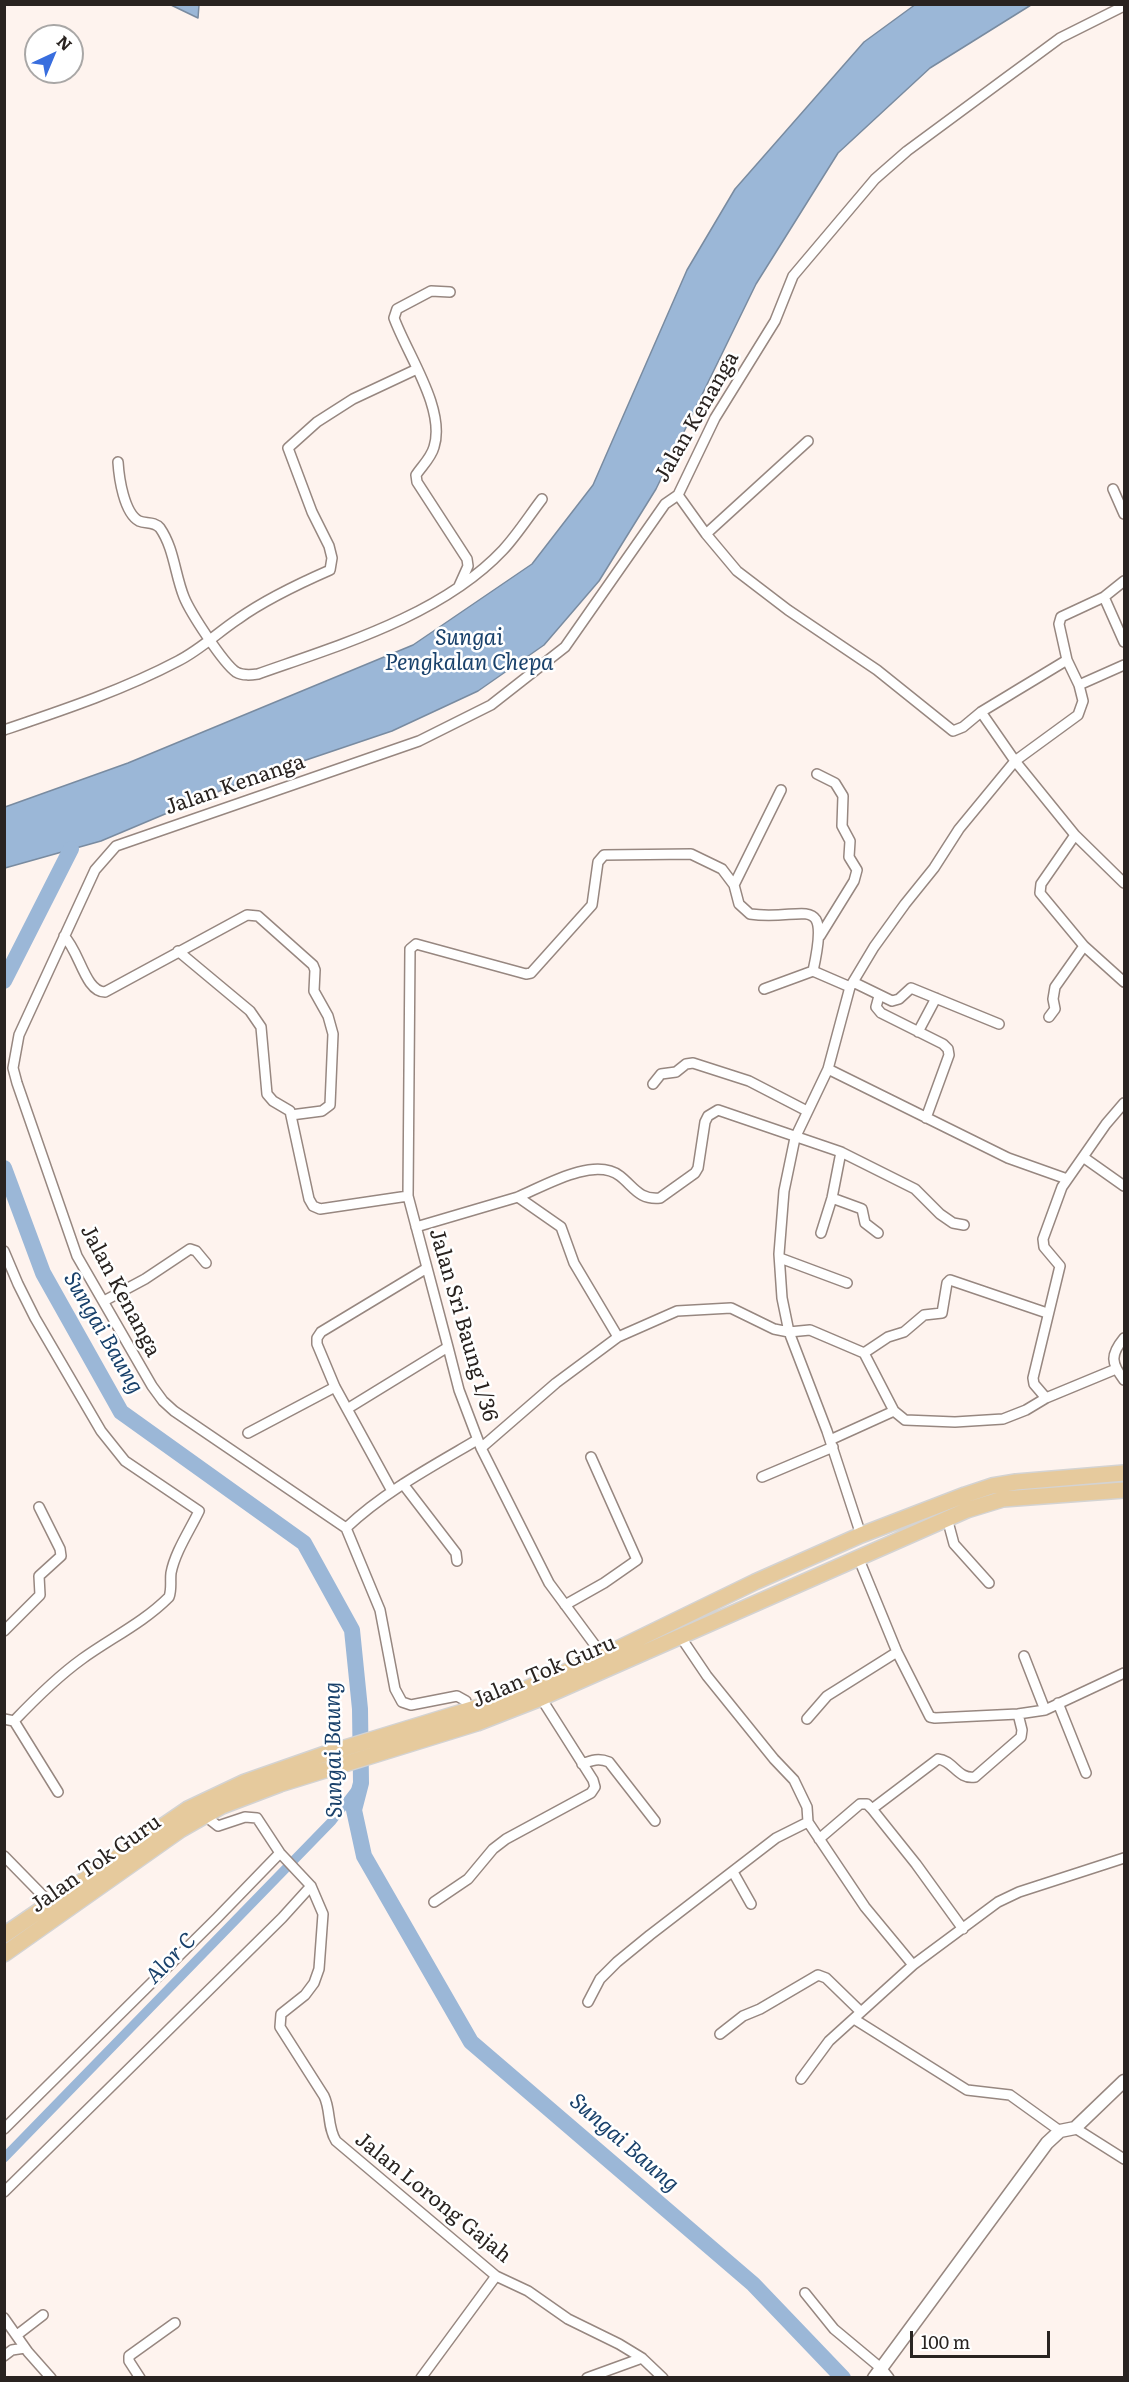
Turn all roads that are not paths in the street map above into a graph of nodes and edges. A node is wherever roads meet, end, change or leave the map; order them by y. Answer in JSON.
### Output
{"nodes":[{"id":1,"x":1125,"y":6,"type":"edge"},
{"id":2,"x":450,"y":292,"type":"dead end"},
{"id":3,"x":417,"y":369,"type":"junction"},
{"id":4,"x":808,"y":441,"type":"dead end"},
{"id":5,"x":118,"y":462,"type":"dead end"},
{"id":6,"x":1113,"y":489,"type":"dead end"},
{"id":7,"x":678,"y":495,"type":"junction"},
{"id":8,"x":542,"y":499,"type":"dead end"},
{"id":9,"x":1125,"y":514,"type":"edge"},
{"id":10,"x":706,"y":534,"type":"junction"},
{"id":11,"x":1125,"y":581,"type":"edge"},
{"id":12,"x":459,"y":586,"type":"junction"},
{"id":13,"x":1104,"y":597,"type":"junction"},
{"id":14,"x":212,"y":640,"type":"junction"},
{"id":15,"x":1125,"y":642,"type":"edge"},
{"id":16,"x":1067,"y":660,"type":"junction"},
{"id":17,"x":1125,"y":665,"type":"edge"},
{"id":18,"x":1079,"y":685,"type":"junction"},
{"id":19,"x":981,"y":712,"type":"junction"},
{"id":20,"x":4,"y":730,"type":"edge"},
{"id":21,"x":1015,"y":761,"type":"junction"},
{"id":22,"x":817,"y":774,"type":"dead end"},
{"id":23,"x":781,"y":790,"type":"dead end"},
{"id":24,"x":1075,"y":835,"type":"junction"},
{"id":25,"x":1125,"y":883,"type":"edge"},
{"id":26,"x":734,"y":885,"type":"junction"},
{"id":27,"x":64,"y":936,"type":"junction"},
{"id":28,"x":820,"y":936,"type":"junction"},
{"id":29,"x":1084,"y":946,"type":"junction"},
{"id":30,"x":178,"y":951,"type":"junction"},
{"id":31,"x":813,"y":971,"type":"junction"},
{"id":32,"x":1125,"y":982,"type":"edge"},
{"id":33,"x":852,"y":985,"type":"junction"},
{"id":34,"x":764,"y":988,"type":"dead end"},
{"id":35,"x":879,"y":996,"type":"junction"},
{"id":36,"x":936,"y":998,"type":"junction"},
{"id":37,"x":1049,"y":1017,"type":"dead end"},
{"id":38,"x":999,"y":1024,"type":"dead end"},
{"id":39,"x":918,"y":1032,"type":"junction"},
{"id":40,"x":828,"y":1069,"type":"junction"},
{"id":41,"x":653,"y":1084,"type":"dead end"},
{"id":42,"x":1125,"y":1103,"type":"edge"},
{"id":43,"x":807,"y":1111,"type":"junction"},
{"id":44,"x":291,"y":1116,"type":"junction"},
{"id":45,"x":926,"y":1118,"type":"junction"},
{"id":46,"x":795,"y":1138,"type":"junction"},
{"id":47,"x":841,"y":1152,"type":"junction"},
{"id":48,"x":1083,"y":1157,"type":"junction"},
{"id":49,"x":1067,"y":1179,"type":"junction"},
{"id":50,"x":1125,"y":1186,"type":"edge"},
{"id":51,"x":408,"y":1196,"type":"junction"},
{"id":52,"x":518,"y":1197,"type":"junction"},
{"id":53,"x":832,"y":1198,"type":"junction"},
{"id":54,"x":964,"y":1225,"type":"dead end"},
{"id":55,"x":416,"y":1227,"type":"junction"},
{"id":56,"x":821,"y":1233,"type":"dead end"},
{"id":57,"x":878,"y":1233,"type":"dead end"},
{"id":58,"x":4,"y":1251,"type":"edge"},
{"id":59,"x":780,"y":1258,"type":"junction"},
{"id":60,"x":206,"y":1263,"type":"dead end"},
{"id":61,"x":427,"y":1268,"type":"junction"},
{"id":62,"x":847,"y":1283,"type":"dead end"},
{"id":63,"x":104,"y":1301,"type":"junction"},
{"id":64,"x":1047,"y":1313,"type":"junction"},
{"id":65,"x":789,"y":1332,"type":"junction"},
{"id":66,"x":618,"y":1337,"type":"junction"},
{"id":67,"x":1125,"y":1338,"type":"edge"},
{"id":68,"x":448,"y":1347,"type":"junction"},
{"id":69,"x":864,"y":1353,"type":"junction"},
{"id":70,"x":1116,"y":1369,"type":"junction"},
{"id":71,"x":1125,"y":1380,"type":"edge"},
{"id":72,"x":335,"y":1387,"type":"junction"},
{"id":73,"x":1046,"y":1398,"type":"junction"},
{"id":74,"x":347,"y":1409,"type":"junction"},
{"id":75,"x":894,"y":1411,"type":"junction"},
{"id":76,"x":248,"y":1433,"type":"dead end"},
{"id":77,"x":832,"y":1443,"type":"junction"},
{"id":78,"x":479,"y":1444,"type":"junction"},
{"id":79,"x":591,"y":1456,"type":"dead end"},
{"id":80,"x":1125,"y":1473,"type":"edge"},
{"id":81,"x":762,"y":1477,"type":"dead end"},
{"id":82,"x":403,"y":1484,"type":"junction"},
{"id":83,"x":1125,"y":1490,"type":"edge"},
{"id":84,"x":392,"y":1491,"type":"junction"},
{"id":85,"x":39,"y":1507,"type":"dead end"},
{"id":86,"x":947,"y":1518,"type":"junction"},
{"id":87,"x":346,"y":1528,"type":"junction"},
{"id":88,"x":861,"y":1534,"type":"junction"},
{"id":89,"x":826,"y":1552,"type":"junction"},
{"id":90,"x":858,"y":1557,"type":"junction"},
{"id":91,"x":457,"y":1561,"type":"dead end"},
{"id":92,"x":832,"y":1568,"type":"junction"},
{"id":93,"x":989,"y":1583,"type":"dead end"},
{"id":94,"x":565,"y":1605,"type":"junction"},
{"id":95,"x":4,"y":1631,"type":"edge"},
{"id":96,"x":680,"y":1636,"type":"junction"},
{"id":97,"x":897,"y":1652,"type":"junction"},
{"id":98,"x":603,"y":1656,"type":"junction"},
{"id":99,"x":1024,"y":1656,"type":"dead end"},
{"id":100,"x":1125,"y":1673,"type":"edge"},
{"id":101,"x":541,"y":1698,"type":"junction"},
{"id":102,"x":1058,"y":1703,"type":"junction"},
{"id":103,"x":1045,"y":1710,"type":"junction"},
{"id":104,"x":468,"y":1712,"type":"junction"},
{"id":105,"x":1018,"y":1714,"type":"junction"},
{"id":106,"x":807,"y":1719,"type":"dead end"},
{"id":107,"x":9,"y":1720,"type":"edge"},
{"id":108,"x":582,"y":1764,"type":"junction"},
{"id":109,"x":1086,"y":1773,"type":"dead end"},
{"id":110,"x":58,"y":1792,"type":"dead end"},
{"id":111,"x":872,"y":1809,"type":"junction"},
{"id":112,"x":204,"y":1815,"type":"junction"},
{"id":113,"x":655,"y":1821,"type":"dead end"},
{"id":114,"x":808,"y":1822,"type":"junction"},
{"id":115,"x":819,"y":1839,"type":"junction"},
{"id":116,"x":282,"y":1855,"type":"junction"},
{"id":117,"x":4,"y":1856,"type":"edge"},
{"id":118,"x":1125,"y":1858,"type":"edge"},
{"id":119,"x":734,"y":1872,"type":"junction"},
{"id":120,"x":311,"y":1886,"type":"junction"},
{"id":121,"x":434,"y":1902,"type":"dead end"},
{"id":122,"x":50,"y":1903,"type":"junction"},
{"id":123,"x":752,"y":1904,"type":"dead end"},
{"id":124,"x":963,"y":1929,"type":"junction"},
{"id":125,"x":7,"y":1930,"type":"edge"},
{"id":126,"x":4,"y":1954,"type":"edge"},
{"id":127,"x":913,"y":1965,"type":"junction"},
{"id":128,"x":588,"y":2002,"type":"dead end"},
{"id":129,"x":861,"y":2013,"type":"junction"},
{"id":130,"x":854,"y":2019,"type":"junction"},
{"id":131,"x":720,"y":2034,"type":"dead end"},
{"id":132,"x":801,"y":2079,"type":"dead end"},
{"id":133,"x":1125,"y":2080,"type":"edge"},
{"id":134,"x":1075,"y":2128,"type":"junction"},
{"id":135,"x":4,"y":2129,"type":"edge"},
{"id":136,"x":1060,"y":2131,"type":"junction"},
{"id":137,"x":1125,"y":2159,"type":"edge"},
{"id":138,"x":4,"y":2192,"type":"edge"},
{"id":139,"x":496,"y":2276,"type":"junction"},
{"id":140,"x":805,"y":2293,"type":"dead end"},
{"id":141,"x":43,"y":2315,"type":"dead end"},
{"id":142,"x":4,"y":2318,"type":"edge"},
{"id":143,"x":176,"y":2323,"type":"dead end"},
{"id":144,"x":17,"y":2335,"type":"junction"},
{"id":145,"x":26,"y":2348,"type":"junction"},
{"id":146,"x":4,"y":2356,"type":"edge"},
{"id":147,"x":642,"y":2358,"type":"junction"},
{"id":148,"x":882,"y":2373,"type":"edge"},
{"id":149,"x":51,"y":2378,"type":"edge"},
{"id":150,"x":140,"y":2378,"type":"edge"},
{"id":151,"x":421,"y":2378,"type":"edge"},
{"id":152,"x":586,"y":2378,"type":"edge"},
{"id":153,"x":663,"y":2378,"type":"edge"}],
"edges":[{"from":1,"to":7,"type":"street","name":"Jalan Kenanga"},
{"from":2,"to":3,"type":"street"},
{"from":3,"to":12,"type":"street"},
{"from":3,"to":14,"type":"street"},
{"from":4,"to":10,"type":"street"},
{"from":5,"to":14,"type":"street"},
{"from":6,"to":9,"type":"street"},
{"from":7,"to":10,"type":"street"},
{"from":7,"to":27,"type":"street","name":"Jalan Kenanga"},
{"from":8,"to":12,"type":"street"},
{"from":10,"to":19,"type":"street"},
{"from":11,"to":13,"type":"street"},
{"from":12,"to":14,"type":"street"},
{"from":13,"to":15,"type":"street"},
{"from":13,"to":16,"type":"street"},
{"from":14,"to":20,"type":"street"},
{"from":16,"to":18,"type":"street"},
{"from":16,"to":19,"type":"street"},
{"from":17,"to":18,"type":"street"},
{"from":18,"to":21,"type":"street"},
{"from":19,"to":21,"type":"street"},
{"from":21,"to":24,"type":"street"},
{"from":21,"to":33,"type":"street"},
{"from":22,"to":28,"type":"street"},
{"from":23,"to":26,"type":"street"},
{"from":24,"to":25,"type":"street"},
{"from":24,"to":29,"type":"street"},
{"from":26,"to":28,"type":"street"},
{"from":26,"to":51,"type":"street","name":"Jalan Sri Baung 1/36"},
{"from":27,"to":30,"type":"street"},
{"from":27,"to":63,"type":"street","name":"Jalan Kenanga"},
{"from":28,"to":31,"type":"street"},
{"from":29,"to":32,"type":"street"},
{"from":29,"to":37,"type":"street"},
{"from":30,"to":44,"type":"street"},
{"from":30,"to":44,"type":"street"},
{"from":31,"to":33,"type":"street"},
{"from":31,"to":34,"type":"street"},
{"from":33,"to":35,"type":"street"},
{"from":33,"to":40,"type":"street"},
{"from":35,"to":36,"type":"street"},
{"from":35,"to":39,"type":"street"},
{"from":36,"to":38,"type":"street"},
{"from":36,"to":39,"type":"street"},
{"from":39,"to":45,"type":"street"},
{"from":40,"to":43,"type":"street"},
{"from":40,"to":45,"type":"street"},
{"from":41,"to":43,"type":"street"},
{"from":42,"to":48,"type":"street"},
{"from":43,"to":46,"type":"street"},
{"from":44,"to":51,"type":"street"},
{"from":45,"to":49,"type":"street"},
{"from":46,"to":47,"type":"street"},
{"from":46,"to":52,"type":"street"},
{"from":46,"to":59,"type":"street"},
{"from":47,"to":53,"type":"street"},
{"from":47,"to":54,"type":"street"},
{"from":48,"to":49,"type":"street"},
{"from":48,"to":50,"type":"street"},
{"from":49,"to":64,"type":"street"},
{"from":51,"to":55,"type":"street","name":"Jalan Sri Baung 1/36"},
{"from":52,"to":55,"type":"street"},
{"from":52,"to":66,"type":"street"},
{"from":53,"to":56,"type":"street"},
{"from":53,"to":57,"type":"street"},
{"from":55,"to":61,"type":"street","name":"Jalan Sri Baung 1/36"},
{"from":58,"to":107,"type":"street"},
{"from":59,"to":62,"type":"street"},
{"from":59,"to":65,"type":"street"},
{"from":60,"to":63,"type":"street"},
{"from":61,"to":68,"type":"street","name":"Jalan Sri Baung 1/36"},
{"from":61,"to":72,"type":"street"},
{"from":63,"to":87,"type":"street","name":"Jalan Kenanga"},
{"from":64,"to":69,"type":"street"},
{"from":64,"to":73,"type":"street"},
{"from":65,"to":66,"type":"street"},
{"from":65,"to":69,"type":"street"},
{"from":65,"to":77,"type":"street"},
{"from":66,"to":78,"type":"street"},
{"from":67,"to":70,"type":"street"},
{"from":68,"to":74,"type":"street"},
{"from":68,"to":78,"type":"street","name":"Jalan Sri Baung 1/36"},
{"from":69,"to":75,"type":"street"},
{"from":70,"to":71,"type":"street"},
{"from":70,"to":73,"type":"street"},
{"from":72,"to":74,"type":"street"},
{"from":72,"to":76,"type":"street"},
{"from":73,"to":75,"type":"street"},
{"from":74,"to":84,"type":"street"},
{"from":75,"to":77,"type":"street"},
{"from":77,"to":81,"type":"street"},
{"from":77,"to":88,"type":"street"},
{"from":78,"to":82,"type":"street"},
{"from":78,"to":94,"type":"street","name":"Jalan Sri Baung 1/36"},
{"from":79,"to":94,"type":"street"},
{"from":80,"to":88,"type":"main road","name":"Jalan Tok Guru"},
{"from":82,"to":84,"type":"street"},
{"from":82,"to":91,"type":"street"},
{"from":83,"to":86,"type":"main road","name":"Jalan Tok Guru"},
{"from":84,"to":87,"type":"street"},
{"from":85,"to":95,"type":"street"},
{"from":86,"to":90,"type":"main road","name":"Jalan Tok Guru"},
{"from":86,"to":93,"type":"street"},
{"from":87,"to":104,"type":"street"},
{"from":88,"to":89,"type":"main road","name":"Jalan Tok Guru"},
{"from":89,"to":92,"type":"main road"},
{"from":89,"to":98,"type":"main road","name":"Jalan Tok Guru"},
{"from":90,"to":92,"type":"main road","name":"Jalan Tok Guru"},
{"from":90,"to":97,"type":"street"},
{"from":92,"to":96,"type":"main road","name":"Jalan Tok Guru"},
{"from":94,"to":98,"type":"street","name":"Jalan Sri Baung 1/36"},
{"from":96,"to":101,"type":"main road","name":"Jalan Tok Guru"},
{"from":96,"to":114,"type":"street"},
{"from":97,"to":105,"type":"street"},
{"from":97,"to":106,"type":"street"},
{"from":98,"to":104,"type":"main road","name":"Jalan Tok Guru"},
{"from":99,"to":103,"type":"street"},
{"from":100,"to":102,"type":"street"},
{"from":101,"to":108,"type":"street"},
{"from":101,"to":112,"type":"main road","name":"Jalan Tok Guru"},
{"from":102,"to":103,"type":"street"},
{"from":102,"to":109,"type":"street"},
{"from":103,"to":105,"type":"street"},
{"from":104,"to":122,"type":"main road","name":"Jalan Tok Guru"},
{"from":105,"to":111,"type":"street"},
{"from":107,"to":110,"type":"street"},
{"from":108,"to":113,"type":"street"},
{"from":108,"to":121,"type":"street"},
{"from":111,"to":115,"type":"street"},
{"from":111,"to":124,"type":"street"},
{"from":112,"to":116,"type":"street","name":"Jalan Lorong Gajah"},
{"from":112,"to":126,"type":"main road","name":"Jalan Tok Guru"},
{"from":114,"to":115,"type":"street"},
{"from":114,"to":119,"type":"street"},
{"from":115,"to":127,"type":"street"},
{"from":116,"to":120,"type":"street","name":"Jalan Lorong Gajah"},
{"from":116,"to":135,"type":"street"},
{"from":117,"to":122,"type":"street"},
{"from":118,"to":124,"type":"street"},
{"from":119,"to":123,"type":"street"},
{"from":119,"to":128,"type":"street"},
{"from":120,"to":138,"type":"street"},
{"from":120,"to":139,"type":"street","name":"Jalan Lorong Gajah"},
{"from":122,"to":125,"type":"main road","name":"Jalan Tok Guru"},
{"from":124,"to":127,"type":"street"},
{"from":127,"to":129,"type":"street"},
{"from":129,"to":130,"type":"street"},
{"from":129,"to":131,"type":"street"},
{"from":130,"to":132,"type":"street"},
{"from":130,"to":136,"type":"street"},
{"from":133,"to":134,"type":"street"},
{"from":134,"to":136,"type":"street"},
{"from":134,"to":137,"type":"street"},
{"from":136,"to":148,"type":"street"},
{"from":139,"to":147,"type":"street","name":"Jalan Lorong Gajah"},
{"from":139,"to":151,"type":"street"},
{"from":140,"to":148,"type":"street"},
{"from":141,"to":144,"type":"street"},
{"from":142,"to":144,"type":"street"},
{"from":143,"to":150,"type":"street"},
{"from":144,"to":145,"type":"street"},
{"from":145,"to":146,"type":"street"},
{"from":145,"to":149,"type":"street"},
{"from":147,"to":152,"type":"street"},
{"from":147,"to":153,"type":"street","name":"Jalan Lorong Gajah"}]}
